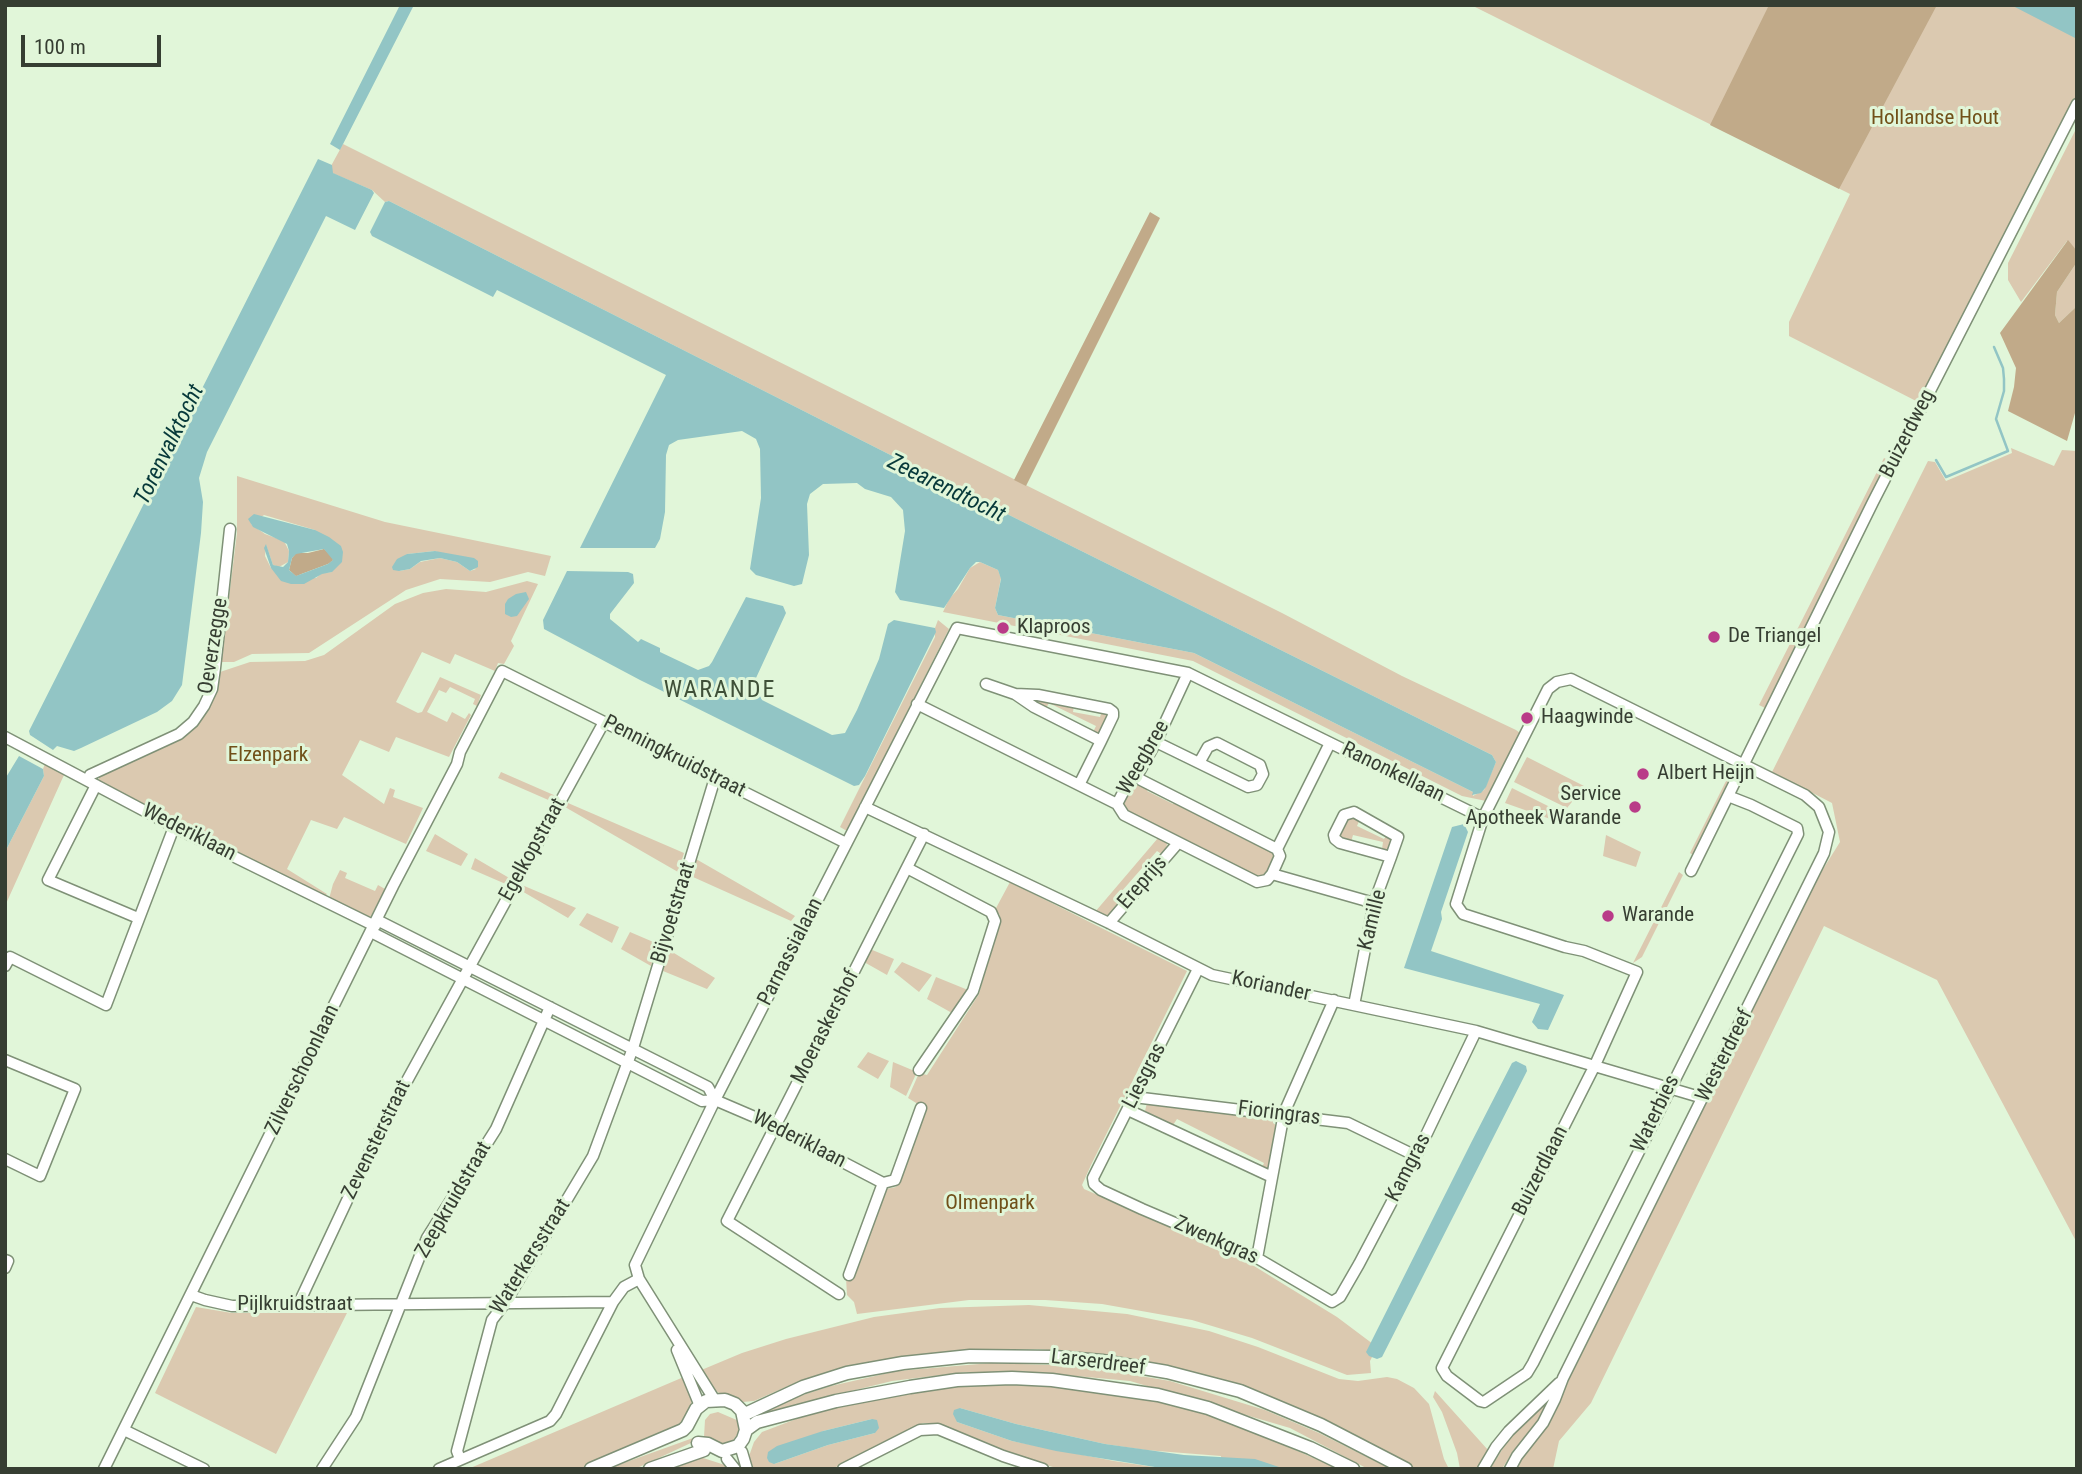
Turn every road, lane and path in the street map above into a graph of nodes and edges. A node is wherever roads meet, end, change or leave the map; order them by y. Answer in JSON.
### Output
{"nodes":[{"id":1,"x":2077,"y":104,"type":"edge"},
{"id":2,"x":230,"y":529,"type":"dead end"},
{"id":3,"x":957,"y":628,"type":"joint"},
{"id":4,"x":502,"y":671,"type":"joint"},
{"id":5,"x":1188,"y":673,"type":"junction"},
{"id":6,"x":986,"y":684,"type":"dead end"},
{"id":7,"x":1016,"y":694,"type":"junction"},
{"id":8,"x":917,"y":704,"type":"junction"},
{"id":9,"x":604,"y":722,"type":"junction"},
{"id":10,"x":5,"y":737,"type":"edge"},
{"id":11,"x":1101,"y":741,"type":"junction"},
{"id":12,"x":1156,"y":742,"type":"junction"},
{"id":13,"x":1330,"y":743,"type":"junction"},
{"id":14,"x":1199,"y":763,"type":"junction"},
{"id":15,"x":1744,"y":765,"type":"junction"},
{"id":16,"x":1137,"y":776,"type":"junction"},
{"id":17,"x":715,"y":778,"type":"junction"},
{"id":18,"x":92,"y":783,"type":"junction"},
{"id":19,"x":1079,"y":785,"type":"junction"},
{"id":20,"x":1728,"y":796,"type":"junction"},
{"id":21,"x":1117,"y":804,"type":"junction"},
{"id":22,"x":865,"y":807,"type":"junction"},
{"id":23,"x":1483,"y":818,"type":"junction"},
{"id":24,"x":174,"y":827,"type":"junction"},
{"id":25,"x":924,"y":834,"type":"junction"},
{"id":26,"x":846,"y":843,"type":"junction"},
{"id":27,"x":1178,"y":843,"type":"junction"},
{"id":28,"x":1277,"y":849,"type":"junction"},
{"id":29,"x":1391,"y":857,"type":"junction"},
{"id":30,"x":907,"y":868,"type":"junction"},
{"id":31,"x":1691,"y":872,"type":"dead end"},
{"id":32,"x":1272,"y":874,"type":"junction"},
{"id":33,"x":1374,"y":903,"type":"junction"},
{"id":34,"x":138,"y":918,"type":"junction"},
{"id":35,"x":1109,"y":923,"type":"junction"},
{"id":36,"x":374,"y":926,"type":"junction"},
{"id":37,"x":7,"y":962,"type":"edge"},
{"id":38,"x":470,"y":967,"type":"junction"},
{"id":39,"x":1198,"y":969,"type":"junction"},
{"id":40,"x":462,"y":978,"type":"junction"},
{"id":41,"x":1334,"y":1000,"type":"junction"},
{"id":42,"x":1354,"y":1005,"type":"junction"},
{"id":43,"x":550,"y":1007,"type":"junction"},
{"id":44,"x":544,"y":1020,"type":"junction"},
{"id":45,"x":1476,"y":1031,"type":"junction"},
{"id":46,"x":632,"y":1048,"type":"junction"},
{"id":47,"x":5,"y":1060,"type":"edge"},
{"id":48,"x":626,"y":1062,"type":"junction"},
{"id":49,"x":1595,"y":1065,"type":"junction"},
{"id":50,"x":919,"y":1070,"type":"dead end"},
{"id":51,"x":1670,"y":1086,"type":"junction"},
{"id":52,"x":1134,"y":1097,"type":"junction"},
{"id":53,"x":1703,"y":1098,"type":"junction"},
{"id":54,"x":715,"y":1100,"type":"junction"},
{"id":55,"x":921,"y":1108,"type":"dead end"},
{"id":56,"x":1128,"y":1110,"type":"junction"},
{"id":57,"x":1284,"y":1113,"type":"junction"},
{"id":58,"x":775,"y":1127,"type":"junction"},
{"id":59,"x":1416,"y":1156,"type":"junction"},
{"id":60,"x":5,"y":1159,"type":"edge"},
{"id":61,"x":1272,"y":1177,"type":"junction"},
{"id":62,"x":883,"y":1182,"type":"junction"},
{"id":63,"x":1094,"y":1184,"type":"joint"},
{"id":64,"x":1257,"y":1258,"type":"junction"},
{"id":65,"x":849,"y":1275,"type":"dead end"},
{"id":66,"x":639,"y":1279,"type":"junction"},
{"id":67,"x":839,"y":1294,"type":"dead end"},
{"id":68,"x":191,"y":1295,"type":"junction"},
{"id":69,"x":1336,"y":1301,"type":"joint"},
{"id":70,"x":613,"y":1302,"type":"junction"},
{"id":71,"x":505,"y":1303,"type":"junction"},
{"id":72,"x":298,"y":1305,"type":"junction"},
{"id":73,"x":400,"y":1305,"type":"junction"},
{"id":74,"x":672,"y":1334,"type":"junction"},
{"id":75,"x":1442,"y":1368,"type":"joint"},
{"id":76,"x":1563,"y":1378,"type":"junction"},
{"id":77,"x":714,"y":1399,"type":"junction"},
{"id":78,"x":741,"y":1411,"type":"junction"},
{"id":79,"x":697,"y":1417,"type":"junction"},
{"id":80,"x":124,"y":1430,"type":"junction"},
{"id":81,"x":744,"y":1441,"type":"junction"},
{"id":82,"x":701,"y":1446,"type":"junction"},
{"id":83,"x":460,"y":1459,"type":"junction"},
{"id":84,"x":731,"y":1464,"type":"edge"},
{"id":85,"x":104,"y":1469,"type":"edge"},
{"id":86,"x":204,"y":1469,"type":"edge"},
{"id":87,"x":322,"y":1469,"type":"edge"},
{"id":88,"x":439,"y":1469,"type":"edge"},
{"id":89,"x":591,"y":1469,"type":"edge"},
{"id":90,"x":650,"y":1469,"type":"edge"},
{"id":91,"x":747,"y":1469,"type":"edge"},
{"id":92,"x":844,"y":1469,"type":"edge"},
{"id":93,"x":1044,"y":1469,"type":"edge"},
{"id":94,"x":1353,"y":1469,"type":"edge"},
{"id":95,"x":1406,"y":1469,"type":"edge"},
{"id":96,"x":1483,"y":1469,"type":"edge"},
{"id":97,"x":1510,"y":1469,"type":"edge"}],
"edges":[{"from":1,"to":15,"type":"street","name":"Buizerdweg"},
{"from":2,"to":18,"type":"street","name":"Oeverzegge"},
{"from":3,"to":5,"type":"street","name":"Ranonkellaan"},
{"from":3,"to":8,"type":"street","name":"Parnassialaan"},
{"from":4,"to":9,"type":"street","name":"Penningkruidstraat"},
{"from":4,"to":36,"type":"street","name":"Zilverschoonlaan"},
{"from":5,"to":12,"type":"street","name":"Weegbree"},
{"from":5,"to":13,"type":"street","name":"Ranonkellaan"},
{"from":6,"to":7,"type":"street"},
{"from":7,"to":11,"type":"street"},
{"from":7,"to":11,"type":"street"},
{"from":8,"to":19,"type":"street"},
{"from":8,"to":22,"type":"street","name":"Parnassialaan"},
{"from":9,"to":17,"type":"street","name":"Penningkruidstraat"},
{"from":9,"to":38,"type":"street","name":"Egelkopstraat"},
{"from":10,"to":18,"type":"street","name":"Wederiklaan"},
{"from":11,"to":19,"type":"street"},
{"from":12,"to":14,"type":"street"},
{"from":12,"to":16,"type":"street","name":"Weegbree"},
{"from":13,"to":23,"type":"street","name":"Ranonkellaan"},
{"from":13,"to":28,"type":"street"},
{"from":14,"to":14,"type":"street"},
{"from":15,"to":20,"type":"street"},
{"from":15,"to":23,"type":"street"},
{"from":15,"to":53,"type":"street","name":"Westerdreef"},
{"from":16,"to":21,"type":"street","name":"Weegbree"},
{"from":16,"to":28,"type":"street"},
{"from":17,"to":26,"type":"street","name":"Penningkruidstraat"},
{"from":17,"to":46,"type":"street","name":"Bijvoetstraat"},
{"from":18,"to":24,"type":"street","name":"Wederiklaan"},
{"from":18,"to":34,"type":"street"},
{"from":19,"to":21,"type":"street"},
{"from":20,"to":31,"type":"street"},
{"from":20,"to":51,"type":"street","name":"Waterbies"},
{"from":21,"to":27,"type":"street"},
{"from":22,"to":25,"type":"street","name":"Koriander"},
{"from":22,"to":26,"type":"street","name":"Parnassialaan"},
{"from":23,"to":49,"type":"street","name":"Buizerdlaan"},
{"from":24,"to":34,"type":"street"},
{"from":24,"to":36,"type":"street","name":"Wederiklaan"},
{"from":25,"to":30,"type":"street","name":"Moeraskershof"},
{"from":25,"to":35,"type":"street","name":"Koriander"},
{"from":26,"to":54,"type":"street","name":"Parnassialaan"},
{"from":27,"to":32,"type":"street"},
{"from":27,"to":35,"type":"street","name":"Ereprijs"},
{"from":28,"to":32,"type":"street"},
{"from":29,"to":29,"type":"street","name":"Kamille"},
{"from":29,"to":33,"type":"street","name":"Kamille"},
{"from":30,"to":50,"type":"street"},
{"from":30,"to":58,"type":"street","name":"Moeraskershof"},
{"from":32,"to":33,"type":"street"},
{"from":33,"to":42,"type":"street","name":"Kamille"},
{"from":34,"to":37,"type":"street"},
{"from":35,"to":39,"type":"street","name":"Koriander"},
{"from":36,"to":38,"type":"street","name":"Wederiklaan"},
{"from":36,"to":40,"type":"street","name":"Wederiklaan"},
{"from":36,"to":68,"type":"street","name":"Zilverschoonlaan"},
{"from":38,"to":40,"type":"street","name":"Egelkopstraat"},
{"from":38,"to":43,"type":"street","name":"Wederiklaan"},
{"from":39,"to":41,"type":"street","name":"Koriander"},
{"from":39,"to":52,"type":"street","name":"Liesgras"},
{"from":40,"to":44,"type":"street","name":"Wederiklaan"},
{"from":40,"to":72,"type":"street","name":"Zevensterstraat"},
{"from":41,"to":42,"type":"street","name":"Koriander"},
{"from":41,"to":57,"type":"street"},
{"from":42,"to":45,"type":"street","name":"Koriander"},
{"from":43,"to":44,"type":"street","name":"Zeepkruidstraat"},
{"from":43,"to":46,"type":"street","name":"Wederiklaan"},
{"from":44,"to":48,"type":"street","name":"Wederiklaan"},
{"from":44,"to":73,"type":"street","name":"Zeepkruidstraat"},
{"from":45,"to":49,"type":"street","name":"Koriander"},
{"from":45,"to":59,"type":"street","name":"Kamgras"},
{"from":46,"to":48,"type":"street","name":"Bijvoetstraat"},
{"from":46,"to":54,"type":"street","name":"Wederiklaan"},
{"from":47,"to":60,"type":"street"},
{"from":48,"to":54,"type":"street","name":"Wederiklaan"},
{"from":48,"to":71,"type":"street","name":"Waterkersstraat"},
{"from":49,"to":51,"type":"street","name":"Koriander"},
{"from":49,"to":75,"type":"street","name":"Buizerdlaan"},
{"from":51,"to":53,"type":"street","name":"Koriander"},
{"from":51,"to":75,"type":"street","name":"Waterbies"},
{"from":52,"to":56,"type":"street","name":"Liesgras"},
{"from":52,"to":57,"type":"street","name":"Fioringras"},
{"from":53,"to":76,"type":"street","name":"Westerdreef"},
{"from":54,"to":58,"type":"street","name":"Wederiklaan"},
{"from":54,"to":66,"type":"street","name":"Parnassialaan"},
{"from":55,"to":62,"type":"street"},
{"from":56,"to":61,"type":"street"},
{"from":56,"to":63,"type":"street","name":"Liesgras"},
{"from":57,"to":59,"type":"street","name":"Fioringras"},
{"from":57,"to":61,"type":"street"},
{"from":58,"to":62,"type":"street","name":"Wederiklaan"},
{"from":58,"to":67,"type":"street","name":"Moeraskershof"},
{"from":59,"to":69,"type":"street","name":"Kamgras"},
{"from":61,"to":64,"type":"street"},
{"from":62,"to":65,"type":"street"},
{"from":63,"to":64,"type":"street","name":"Zwenkgras"},
{"from":64,"to":69,"type":"street","name":"Zwenkgras"},
{"from":66,"to":70,"type":"street"},
{"from":66,"to":74,"type":"street"},
{"from":68,"to":72,"type":"street","name":"Pijlkruidstraat"},
{"from":68,"to":80,"type":"street","name":"Zilverschoonlaan"},
{"from":70,"to":71,"type":"street","name":"Pijlkruidstraat"},
{"from":70,"to":83,"type":"street"},
{"from":71,"to":73,"type":"street","name":"Pijlkruidstraat"},
{"from":71,"to":83,"type":"street","name":"Waterkersstraat"},
{"from":72,"to":73,"type":"street","name":"Pijlkruidstraat"},
{"from":73,"to":87,"type":"street","name":"Zeepkruidstraat"},
{"from":74,"to":77,"type":"street"},
{"from":74,"to":79,"type":"street"},
{"from":76,"to":96,"type":"street","name":"Westerdreef"},
{"from":76,"to":97,"type":"street","name":"Westerdreef"},
{"from":77,"to":78,"type":"main road"},
{"from":77,"to":79,"type":"main road"},
{"from":78,"to":79,"type":"main road"},
{"from":78,"to":81,"type":"main road"},
{"from":78,"to":95,"type":"main road","name":"Larserdreef"},
{"from":79,"to":82,"type":"main road"},
{"from":79,"to":89,"type":"main road"},
{"from":80,"to":85,"type":"street","name":"Zilverschoonlaan"},
{"from":80,"to":86,"type":"street"},
{"from":81,"to":82,"type":"main road"},
{"from":81,"to":84,"type":"main road","name":"Larserdreef"},
{"from":81,"to":91,"type":"street"},
{"from":81,"to":94,"type":"main road","name":"Larserdreef"},
{"from":82,"to":84,"type":"main road"},
{"from":82,"to":90,"type":"main road"},
{"from":83,"to":88,"type":"street"},
{"from":92,"to":93,"type":"street"}]}
